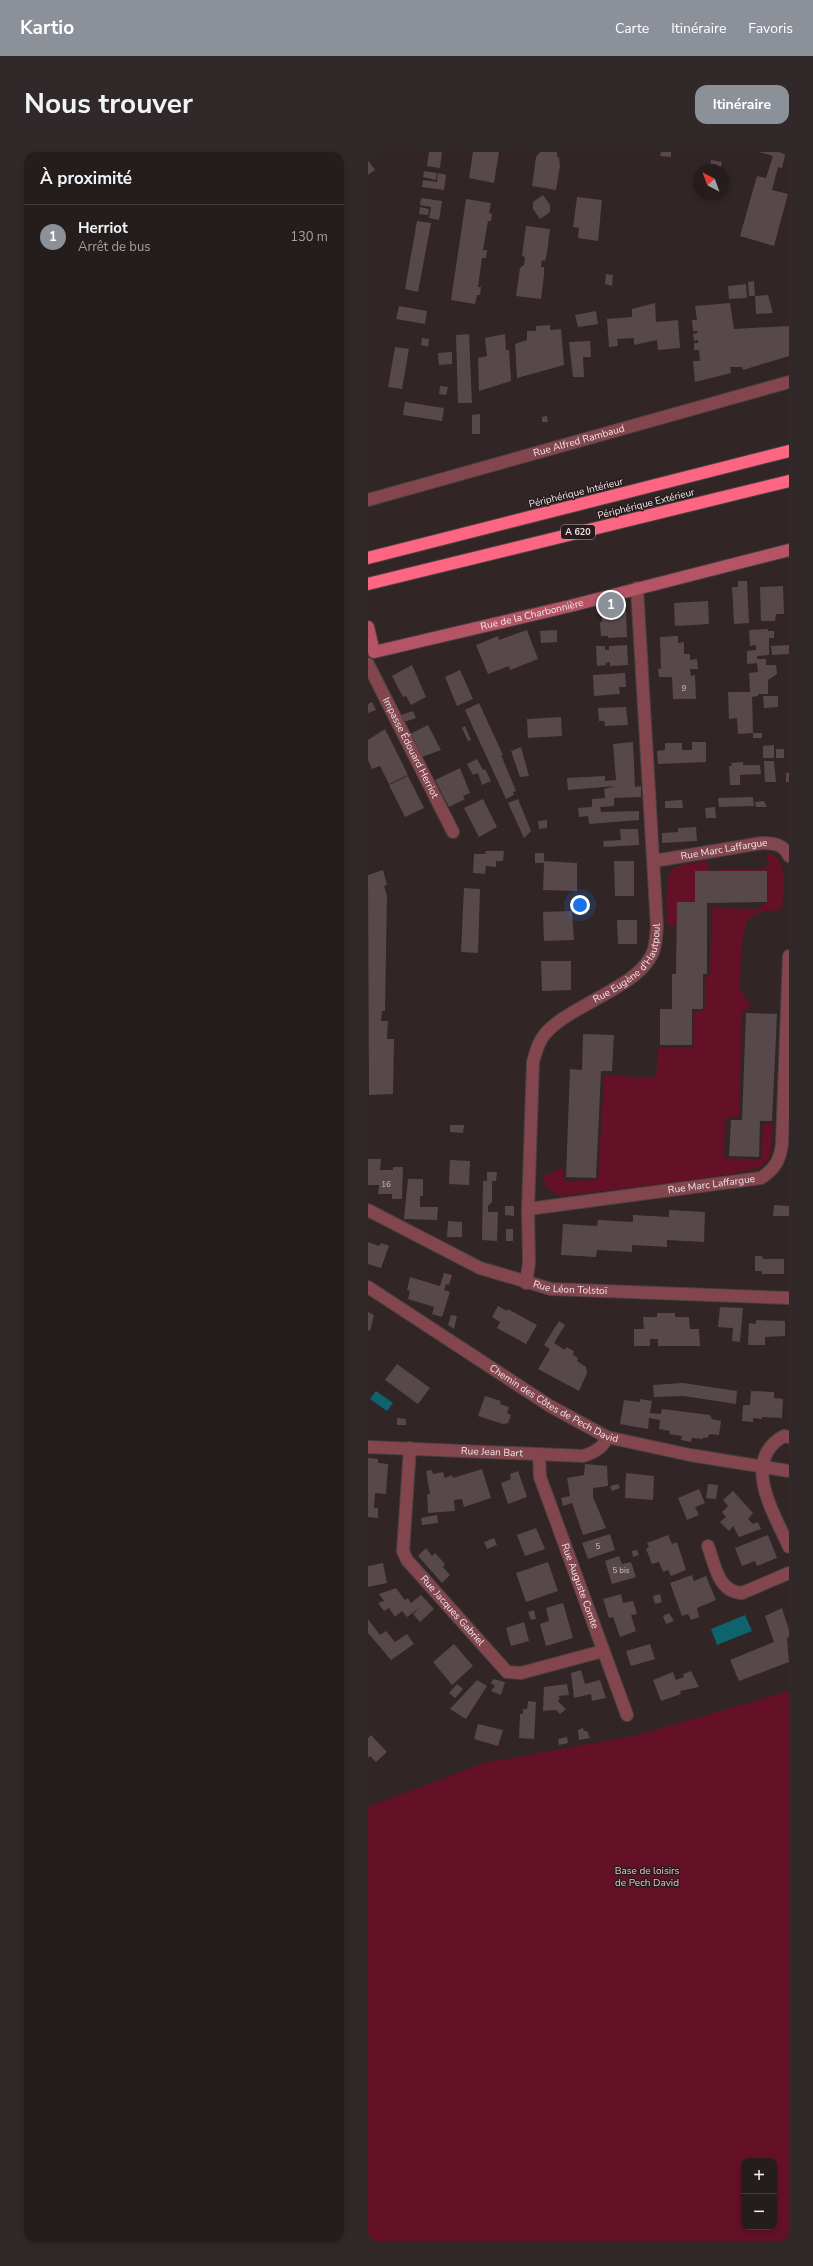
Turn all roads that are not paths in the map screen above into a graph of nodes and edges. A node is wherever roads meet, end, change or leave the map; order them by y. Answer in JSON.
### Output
{"nodes":[{"id":1,"x":789,"y":382,"type":"edge"},
{"id":2,"x":789,"y":451,"type":"edge"},
{"id":3,"x":789,"y":481,"type":"edge"},
{"id":4,"x":368,"y":500,"type":"edge"},
{"id":5,"x":789,"y":550,"type":"edge"},
{"id":6,"x":368,"y":558,"type":"edge"},
{"id":7,"x":368,"y":584,"type":"edge"},
{"id":8,"x":637,"y":588,"type":"junction"},
{"id":9,"x":368,"y":627,"type":"edge"},
{"id":10,"x":371,"y":653,"type":"edge"},
{"id":11,"x":368,"y":664,"type":"edge"},
{"id":12,"x":453,"y":832,"type":"dead end"},
{"id":13,"x":789,"y":856,"type":"edge"},
{"id":14,"x":654,"y":861,"type":"junction"},
{"id":15,"x":789,"y":956,"type":"edge"},
{"id":16,"x":528,"y":1209,"type":"junction"},
{"id":17,"x":368,"y":1210,"type":"edge"},
{"id":18,"x":526,"y":1283,"type":"junction"},
{"id":19,"x":368,"y":1288,"type":"edge"},
{"id":20,"x":789,"y":1298,"type":"edge"},
{"id":21,"x":607,"y":1437,"type":"junction"},
{"id":22,"x":789,"y":1437,"type":"edge"},
{"id":23,"x":368,"y":1447,"type":"edge"},
{"id":24,"x":410,"y":1448,"type":"junction"},
{"id":25,"x":539,"y":1454,"type":"junction"},
{"id":26,"x":761,"y":1466,"type":"junction"},
{"id":27,"x":789,"y":1471,"type":"edge"},
{"id":28,"x":708,"y":1546,"type":"dead end"},
{"id":29,"x":789,"y":1547,"type":"edge"},
{"id":30,"x":789,"y":1573,"type":"edge"},
{"id":31,"x":603,"y":1651,"type":"junction"},
{"id":32,"x":627,"y":1715,"type":"dead end"}],
"edges":[{"from":1,"to":4,"type":"street","name":"Rue Alfred Rambaud"},
{"from":2,"to":6,"type":"highway","name":"Périphérique Intérieur","number":"A 620"},
{"from":3,"to":7,"type":"highway","name":"Périphérique Extérieur","number":"A 620"},
{"from":5,"to":8,"type":"street","name":"Rue de la Charbonnière"},
{"from":8,"to":10,"type":"street","name":"Rue de la Charbonnière"},
{"from":8,"to":14,"type":"street","name":"Rue Eugène d'Hautpoul"},
{"from":9,"to":10,"type":"street"},
{"from":11,"to":12,"type":"street","name":"Impasse Édouard Herriot"},
{"from":13,"to":14,"type":"street","name":"Rue Marc Laffargue"},
{"from":14,"to":16,"type":"street","name":"Rue Eugène d'Hautpoul"},
{"from":15,"to":16,"type":"street","name":"Rue Marc Laffargue"},
{"from":16,"to":18,"type":"street","name":"Rue Eugène d'Hautpoul"},
{"from":17,"to":18,"type":"street","name":"Rue Léon Tolstoï"},
{"from":18,"to":20,"type":"street","name":"Rue Léon Tolstoï"},
{"from":19,"to":21,"type":"street","name":"Chemin des Côtes de Pech David"},
{"from":21,"to":25,"type":"street","name":"Rue Jean Bart"},
{"from":21,"to":26,"type":"street","name":"Chemin des Côtes de Pech David"},
{"from":22,"to":26,"type":"street"},
{"from":23,"to":24,"type":"street","name":"Rue Jean Bart"},
{"from":24,"to":25,"type":"street","name":"Rue Jean Bart"},
{"from":24,"to":31,"type":"street","name":"Rue Jacques Gabriel"},
{"from":25,"to":31,"type":"street","name":"Rue Auguste Comte"},
{"from":26,"to":27,"type":"street","name":"Chemin des Côtes de Pech David"},
{"from":26,"to":29,"type":"street"},
{"from":28,"to":30,"type":"street"},
{"from":31,"to":32,"type":"street","name":"Rue Auguste Comte"}]}
